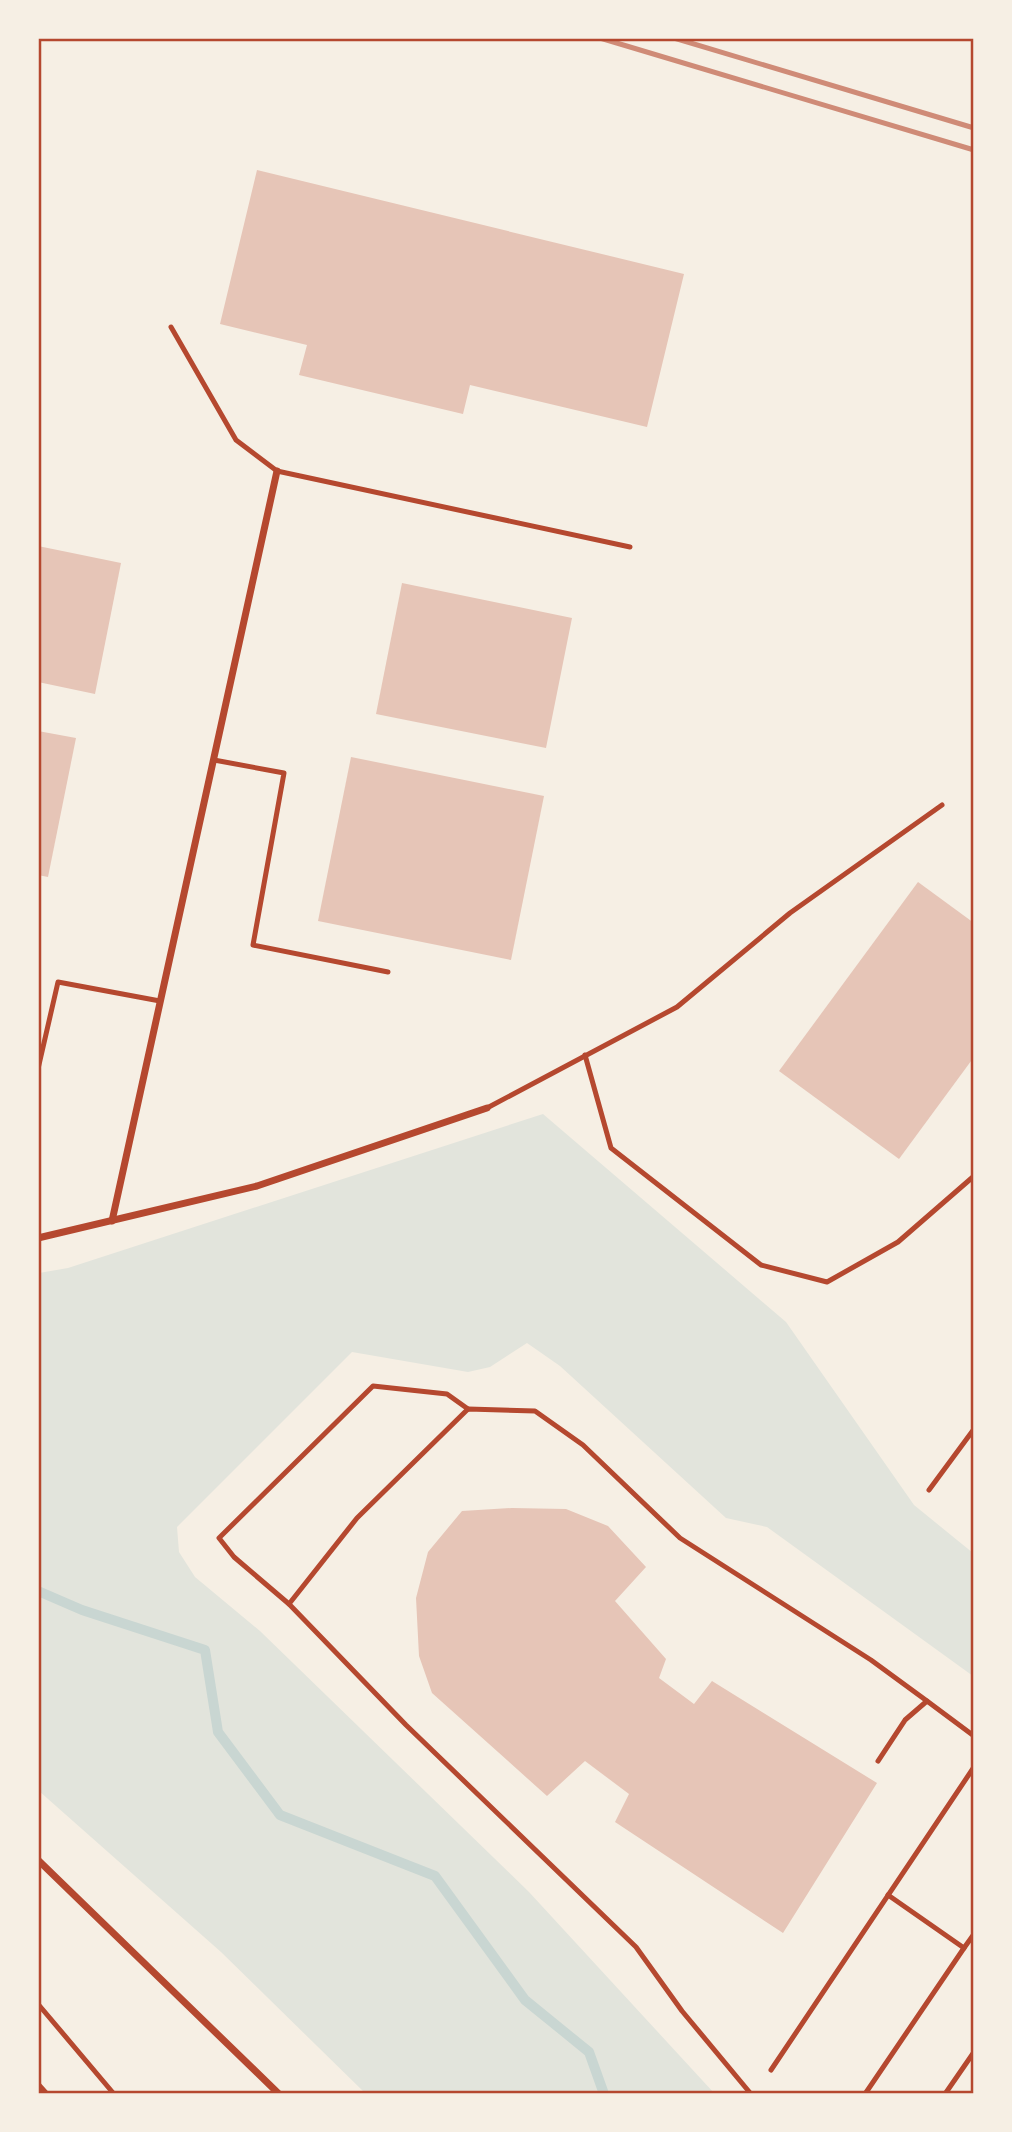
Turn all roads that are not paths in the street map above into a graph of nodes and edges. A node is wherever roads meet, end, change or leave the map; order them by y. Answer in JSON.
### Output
{"nodes":[{"id":1,"x":171,"y":327,"type":"dead end"},
{"id":2,"x":277,"y":471,"type":"junction"},
{"id":3,"x":629,"y":547,"type":"dead end"},
{"id":4,"x":214,"y":760,"type":"junction"},
{"id":5,"x":942,"y":805,"type":"dead end"},
{"id":6,"x":388,"y":972,"type":"dead end"},
{"id":7,"x":160,"y":1001,"type":"junction"},
{"id":8,"x":585,"y":1055,"type":"junction"},
{"id":9,"x":38,"y":1069,"type":"edge"},
{"id":10,"x":487,"y":1108,"type":"joint"},
{"id":11,"x":974,"y":1176,"type":"edge"},
{"id":12,"x":112,"y":1221,"type":"junction"},
{"id":13,"x":38,"y":1238,"type":"edge"},
{"id":14,"x":468,"y":1409,"type":"junction"},
{"id":15,"x":974,"y":1429,"type":"edge"},
{"id":16,"x":929,"y":1490,"type":"dead end"},
{"id":17,"x":289,"y":1604,"type":"junction"},
{"id":18,"x":927,"y":1701,"type":"junction"},
{"id":19,"x":974,"y":1736,"type":"edge"},
{"id":20,"x":878,"y":1761,"type":"dead end"},
{"id":21,"x":974,"y":1767,"type":"edge"},
{"id":22,"x":38,"y":1860,"type":"edge"},
{"id":23,"x":888,"y":1895,"type":"junction"},
{"id":24,"x":974,"y":1934,"type":"edge"},
{"id":25,"x":964,"y":1948,"type":"junction"},
{"id":26,"x":38,"y":2004,"type":"edge"},
{"id":27,"x":974,"y":2052,"type":"edge"},
{"id":28,"x":771,"y":2070,"type":"dead end"},
{"id":29,"x":38,"y":2084,"type":"edge"},
{"id":30,"x":47,"y":2094,"type":"edge"},
{"id":31,"x":114,"y":2094,"type":"edge"},
{"id":32,"x":279,"y":2094,"type":"edge"},
{"id":33,"x":751,"y":2094,"type":"edge"},
{"id":34,"x":865,"y":2094,"type":"edge"},
{"id":35,"x":945,"y":2094,"type":"edge"}],
"edges":[{"from":1,"to":2,"type":"lane"},
{"from":2,"to":3,"type":"lane"},
{"from":2,"to":4,"type":"street"},
{"from":4,"to":6,"type":"lane"},
{"from":4,"to":7,"type":"street"},
{"from":5,"to":8,"type":"lane"},
{"from":7,"to":9,"type":"lane"},
{"from":7,"to":12,"type":"street"},
{"from":8,"to":10,"type":"lane"},
{"from":8,"to":11,"type":"lane"},
{"from":10,"to":12,"type":"street"},
{"from":12,"to":13,"type":"street"},
{"from":14,"to":17,"type":"lane"},
{"from":14,"to":17,"type":"lane"},
{"from":14,"to":18,"type":"lane"},
{"from":15,"to":16,"type":"lane"},
{"from":17,"to":33,"type":"lane"},
{"from":18,"to":19,"type":"lane"},
{"from":18,"to":20,"type":"lane"},
{"from":21,"to":23,"type":"lane"},
{"from":22,"to":32,"type":"street"},
{"from":23,"to":25,"type":"lane"},
{"from":23,"to":28,"type":"lane"},
{"from":24,"to":25,"type":"lane"},
{"from":25,"to":34,"type":"lane"},
{"from":26,"to":31,"type":"lane"},
{"from":27,"to":35,"type":"lane"},
{"from":29,"to":30,"type":"lane"}]}
